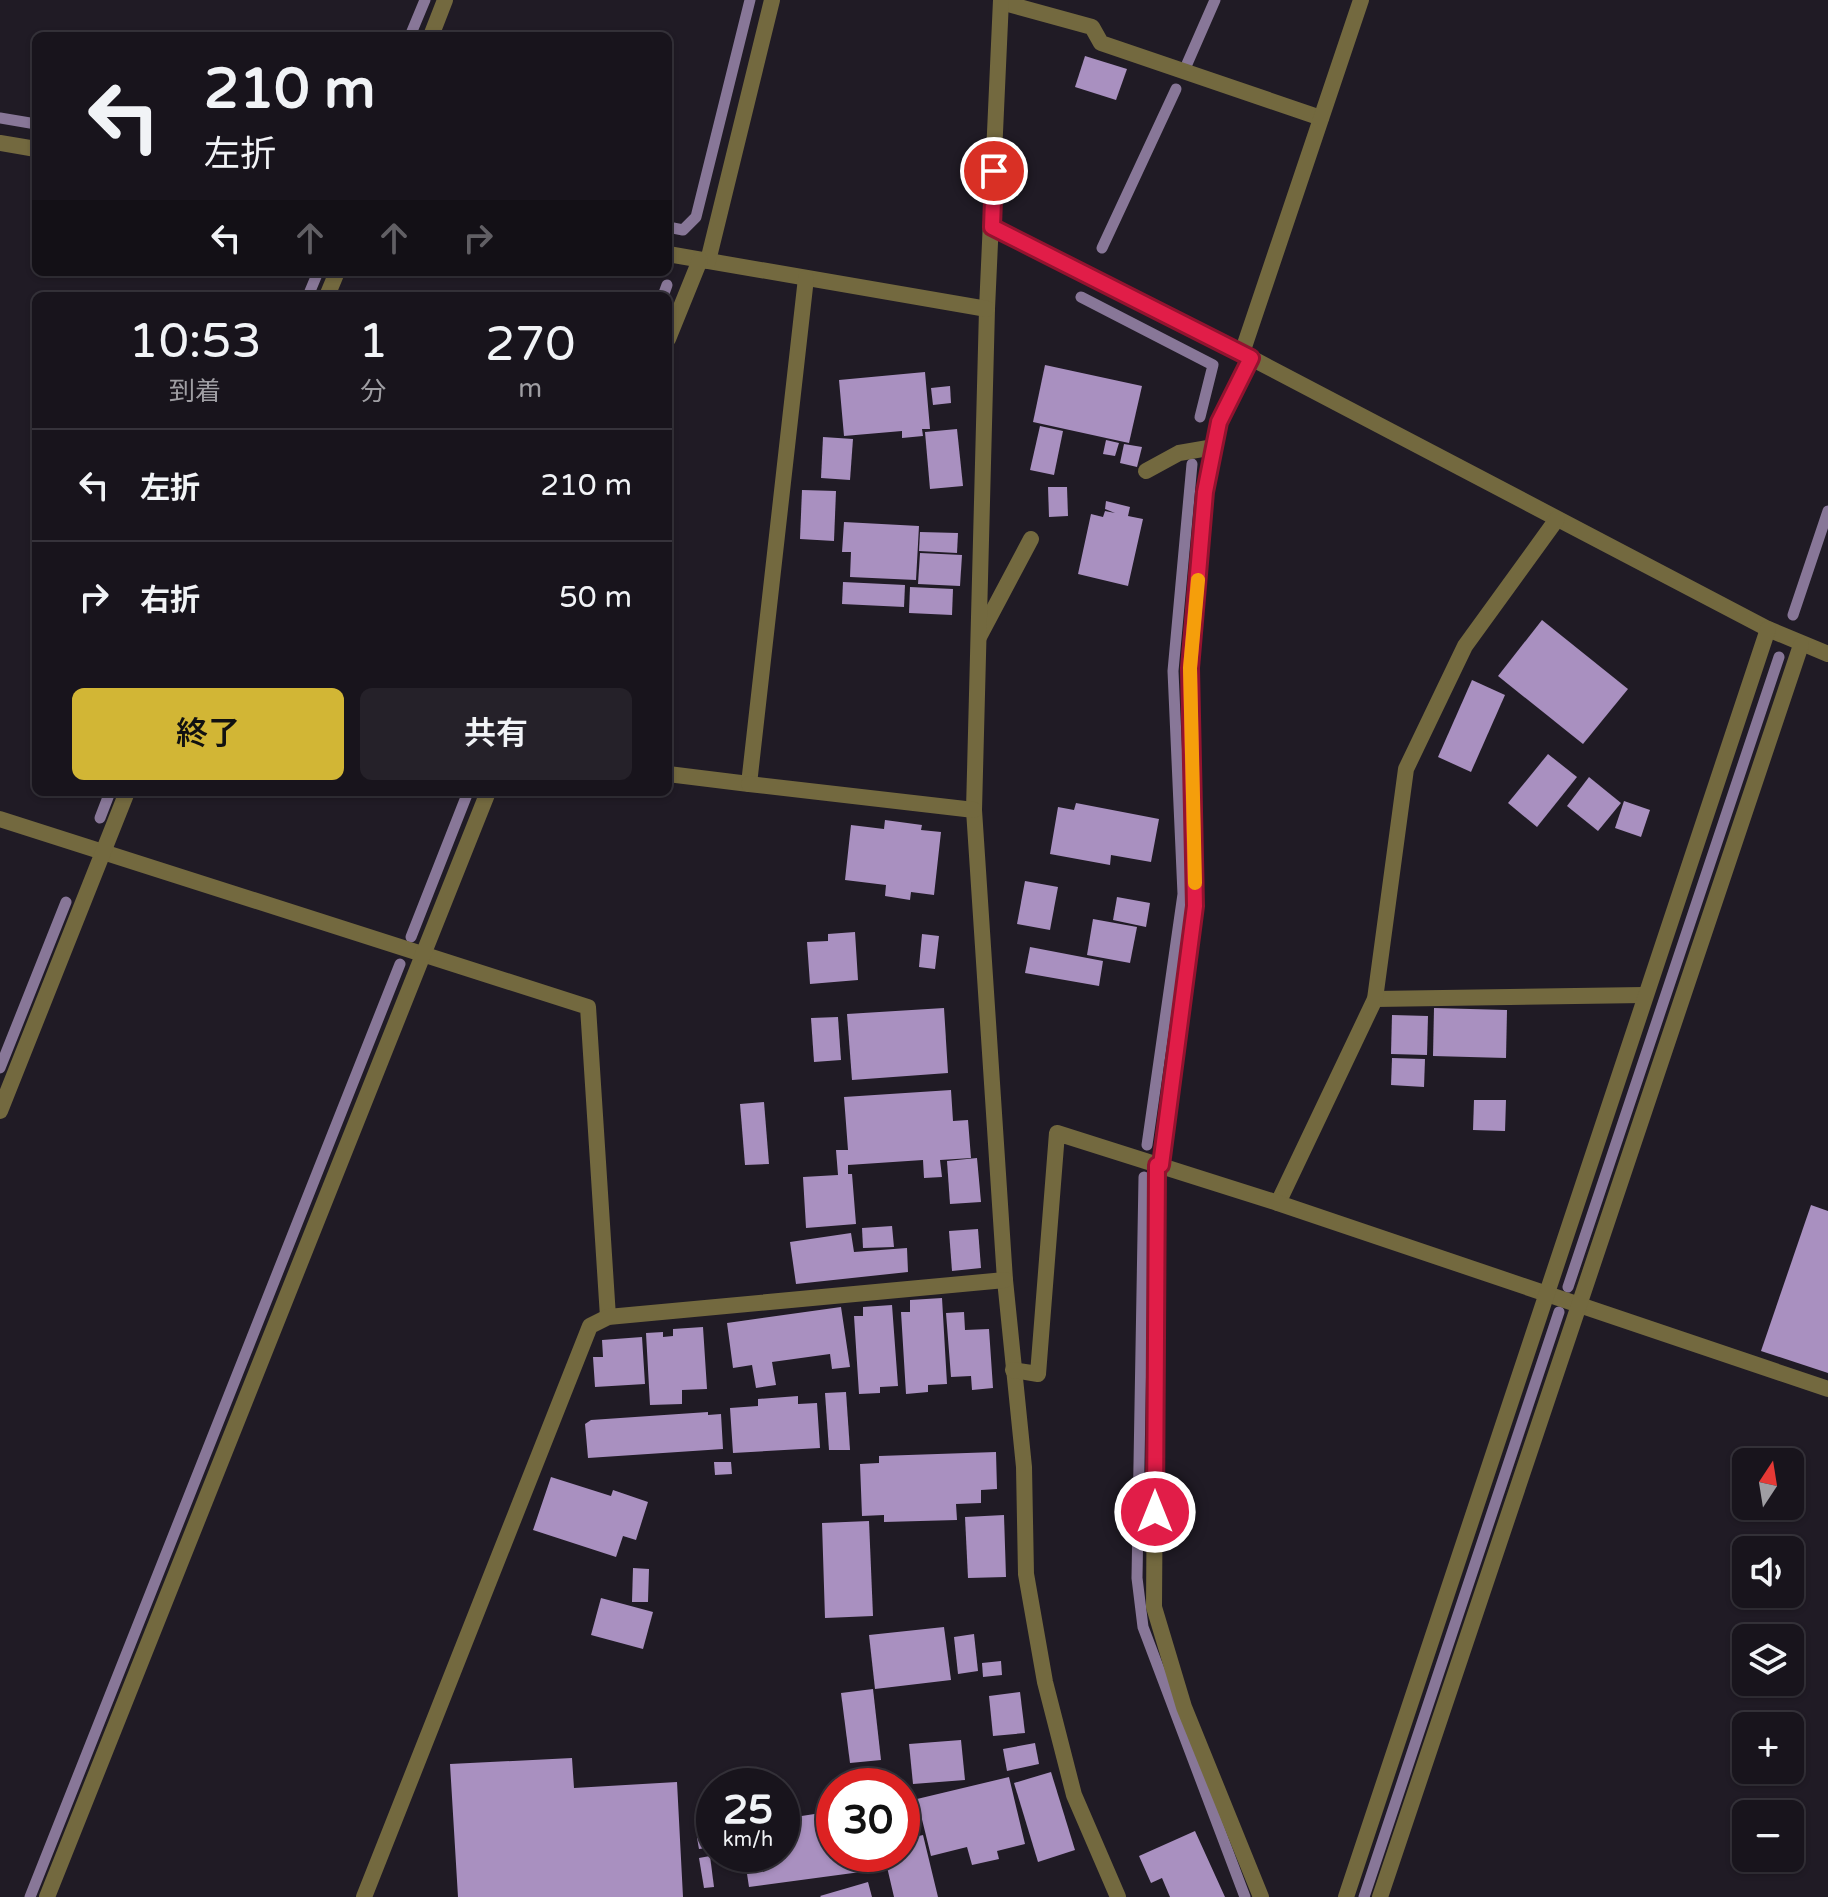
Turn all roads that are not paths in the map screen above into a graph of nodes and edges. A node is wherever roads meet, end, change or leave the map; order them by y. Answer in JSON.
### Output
{"nodes":[{"id":1,"x":445,"y":0,"type":"edge"},
{"id":2,"x":772,"y":0,"type":"edge"},
{"id":3,"x":1361,"y":0,"type":"edge"},
{"id":4,"x":1001,"y":1,"type":"edge"},
{"id":5,"x":433,"y":32,"type":"edge"},
{"id":6,"x":1321,"y":118,"type":"junction"},
{"id":7,"x":0,"y":143,"type":"edge"},
{"id":8,"x":32,"y":148,"type":"edge"},
{"id":9,"x":992,"y":227,"type":"junction"},
{"id":10,"x":672,"y":255,"type":"edge"},
{"id":11,"x":704,"y":260,"type":"junction"},
{"id":12,"x":806,"y":278,"type":"junction"},
{"id":13,"x":987,"y":309,"type":"junction"},
{"id":14,"x":672,"y":330,"type":"edge"},
{"id":15,"x":1246,"y":355,"type":"junction"},
{"id":16,"x":1214,"y":447,"type":"junction"},
{"id":17,"x":1146,"y":471,"type":"dead end"},
{"id":18,"x":1557,"y":519,"type":"junction"},
{"id":19,"x":1031,"y":539,"type":"dead end"},
{"id":20,"x":1768,"y":629,"type":"junction"},
{"id":21,"x":979,"y":637,"type":"junction"},
{"id":22,"x":1801,"y":645,"type":"junction"},
{"id":23,"x":1828,"y":654,"type":"edge"},
{"id":24,"x":672,"y":774,"type":"edge"},
{"id":25,"x":749,"y":784,"type":"junction"},
{"id":26,"x":125,"y":796,"type":"edge"},
{"id":27,"x":486,"y":796,"type":"edge"},
{"id":28,"x":974,"y":810,"type":"junction"},
{"id":29,"x":0,"y":819,"type":"edge"},
{"id":30,"x":103,"y":851,"type":"junction"},
{"id":31,"x":424,"y":954,"type":"junction"},
{"id":32,"x":1644,"y":995,"type":"junction"},
{"id":33,"x":1375,"y":999,"type":"junction"},
{"id":34,"x":0,"y":1111,"type":"edge"},
{"id":35,"x":1159,"y":1165,"type":"junction"},
{"id":36,"x":1278,"y":1203,"type":"junction"},
{"id":37,"x":1005,"y":1280,"type":"junction"},
{"id":38,"x":1545,"y":1295,"type":"junction"},
{"id":39,"x":1579,"y":1306,"type":"junction"},
{"id":40,"x":608,"y":1317,"type":"junction"},
{"id":41,"x":1013,"y":1370,"type":"junction"},
{"id":42,"x":1828,"y":1389,"type":"edge"},
{"id":43,"x":47,"y":1897,"type":"edge"},
{"id":44,"x":364,"y":1897,"type":"edge"},
{"id":45,"x":1118,"y":1897,"type":"edge"},
{"id":46,"x":1261,"y":1897,"type":"edge"},
{"id":47,"x":1346,"y":1897,"type":"edge"},
{"id":48,"x":1380,"y":1897,"type":"edge"}],
"edges":[{"from":1,"to":5,"type":"street"},
{"from":2,"to":11,"type":"street"},
{"from":3,"to":6,"type":"street"},
{"from":4,"to":6,"type":"street"},
{"from":4,"to":9,"type":"street"},
{"from":6,"to":15,"type":"street"},
{"from":7,"to":8,"type":"street"},
{"from":9,"to":13,"type":"street"},
{"from":9,"to":15,"type":"street"},
{"from":10,"to":11,"type":"street"},
{"from":11,"to":12,"type":"street"},
{"from":11,"to":14,"type":"street"},
{"from":12,"to":13,"type":"street"},
{"from":12,"to":25,"type":"street"},
{"from":13,"to":21,"type":"street"},
{"from":15,"to":16,"type":"street"},
{"from":15,"to":18,"type":"street"},
{"from":16,"to":17,"type":"street"},
{"from":16,"to":35,"type":"street"},
{"from":18,"to":20,"type":"street"},
{"from":18,"to":33,"type":"street"},
{"from":19,"to":21,"type":"street"},
{"from":20,"to":22,"type":"street"},
{"from":20,"to":32,"type":"street"},
{"from":21,"to":28,"type":"street"},
{"from":22,"to":23,"type":"street"},
{"from":22,"to":39,"type":"street"},
{"from":24,"to":25,"type":"street"},
{"from":25,"to":28,"type":"street"},
{"from":26,"to":30,"type":"street"},
{"from":27,"to":31,"type":"street"},
{"from":28,"to":37,"type":"street"},
{"from":29,"to":30,"type":"street"},
{"from":30,"to":31,"type":"street"},
{"from":30,"to":34,"type":"street"},
{"from":31,"to":40,"type":"street"},
{"from":31,"to":43,"type":"street"},
{"from":32,"to":33,"type":"street"},
{"from":32,"to":38,"type":"street"},
{"from":33,"to":36,"type":"street"},
{"from":35,"to":36,"type":"street"},
{"from":35,"to":41,"type":"street"},
{"from":35,"to":46,"type":"street"},
{"from":36,"to":38,"type":"street"},
{"from":37,"to":40,"type":"street"},
{"from":37,"to":41,"type":"street"},
{"from":38,"to":39,"type":"street"},
{"from":38,"to":47,"type":"street"},
{"from":39,"to":42,"type":"street"},
{"from":39,"to":48,"type":"street"},
{"from":40,"to":44,"type":"street"},
{"from":41,"to":45,"type":"street"}]}
